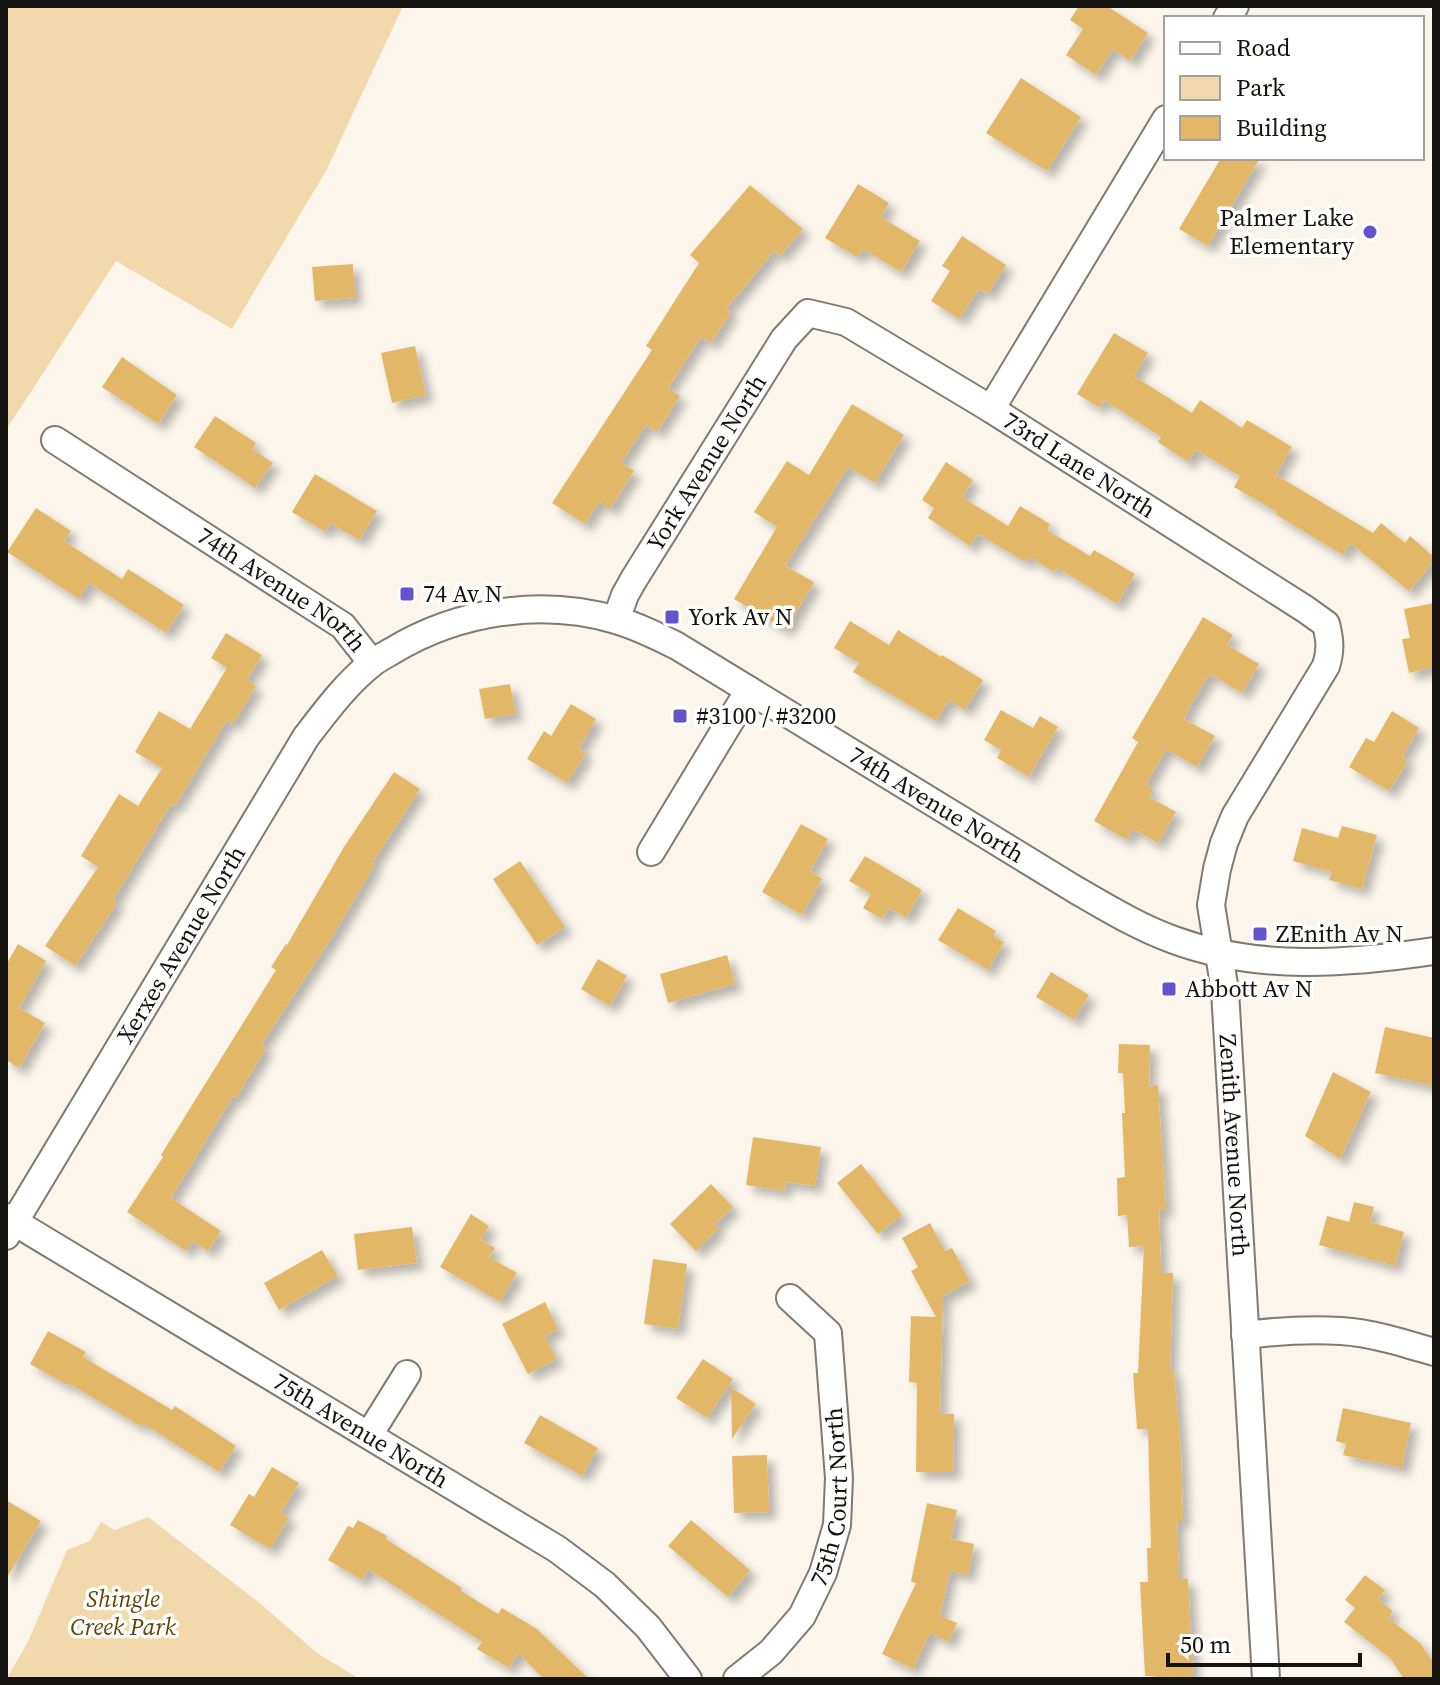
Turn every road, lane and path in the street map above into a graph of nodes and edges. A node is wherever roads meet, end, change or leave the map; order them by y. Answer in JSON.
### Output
{"nodes":[{"id":1,"x":1164,"y":122,"type":"edge"},
{"id":2,"x":808,"y":313,"type":"joint"},
{"id":3,"x":991,"y":409,"type":"junction"},
{"id":4,"x":55,"y":440,"type":"dead end"},
{"id":5,"x":616,"y":620,"type":"junction"},
{"id":6,"x":1330,"y":641,"type":"joint"},
{"id":7,"x":372,"y":663,"type":"junction"},
{"id":8,"x":749,"y":690,"type":"junction"},
{"id":9,"x":651,"y":852,"type":"dead end"},
{"id":10,"x":1434,"y":951,"type":"edge"},
{"id":11,"x":1218,"y":952,"type":"junction"},
{"id":12,"x":9,"y":1225,"type":"edge"},
{"id":13,"x":790,"y":1298,"type":"dead end"},
{"id":14,"x":1245,"y":1335,"type":"junction"},
{"id":15,"x":1434,"y":1352,"type":"edge"},
{"id":16,"x":407,"y":1374,"type":"dead end"},
{"id":17,"x":369,"y":1435,"type":"junction"},
{"id":18,"x":688,"y":1679,"type":"edge"},
{"id":19,"x":737,"y":1679,"type":"edge"},
{"id":20,"x":1266,"y":1679,"type":"edge"}],
"edges":[{"from":1,"to":3,"type":"street"},
{"from":2,"to":3,"type":"street","name":"73rd Lane North"},
{"from":2,"to":5,"type":"street","name":"York Avenue North"},
{"from":3,"to":6,"type":"street","name":"73rd Lane North"},
{"from":4,"to":7,"type":"street","name":"74th Avenue North"},
{"from":5,"to":7,"type":"street","name":"74th Avenue North"},
{"from":5,"to":8,"type":"street","name":"74th Avenue North"},
{"from":6,"to":11,"type":"street","name":"Zenith Avenue North"},
{"from":7,"to":12,"type":"street","name":"Xerxes Avenue North"},
{"from":8,"to":9,"type":"street"},
{"from":8,"to":11,"type":"street","name":"74th Avenue North"},
{"from":10,"to":11,"type":"street","name":"74th Avenue North"},
{"from":11,"to":14,"type":"street","name":"Zenith Avenue North"},
{"from":12,"to":17,"type":"street","name":"75th Avenue North"},
{"from":13,"to":19,"type":"street","name":"75th Court North"},
{"from":14,"to":15,"type":"street"},
{"from":14,"to":20,"type":"street","name":"Zenith Avenue North"},
{"from":16,"to":17,"type":"street"},
{"from":17,"to":18,"type":"street","name":"75th Avenue North"}]}
